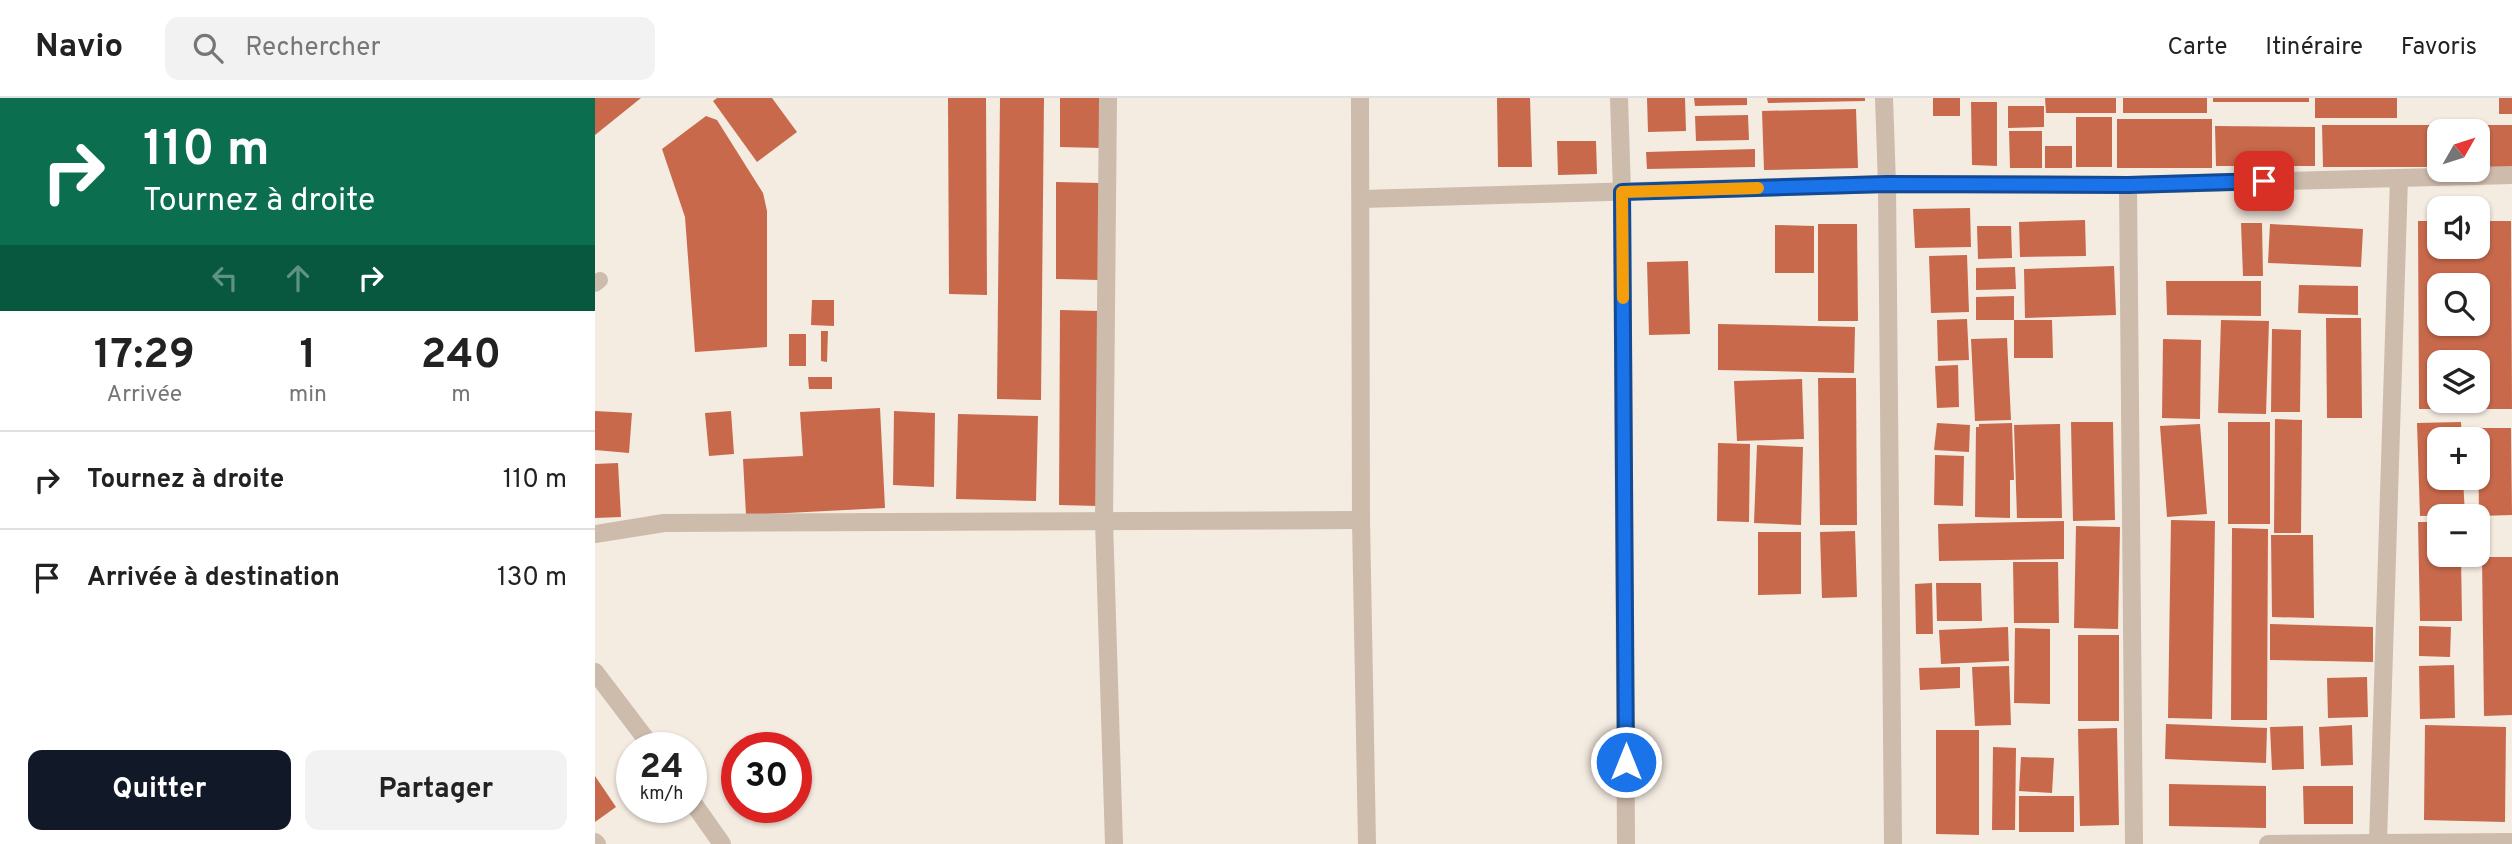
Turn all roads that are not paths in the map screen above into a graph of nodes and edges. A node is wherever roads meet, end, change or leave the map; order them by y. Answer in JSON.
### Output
{"nodes":[{"id":1,"x":1108,"y":98,"type":"edge"},
{"id":2,"x":1360,"y":98,"type":"edge"},
{"id":3,"x":1619,"y":98,"type":"edge"},
{"id":4,"x":1884,"y":98,"type":"edge"},
{"id":5,"x":2512,"y":175,"type":"edge"},
{"id":6,"x":2399,"y":178,"type":"junction"},
{"id":7,"x":1887,"y":184,"type":"junction"},
{"id":8,"x":2128,"y":185,"type":"junction"},
{"id":9,"x":1622,"y":192,"type":"junction"},
{"id":10,"x":1362,"y":199,"type":"junction"},
{"id":11,"x":1361,"y":520,"type":"junction"},
{"id":12,"x":1104,"y":521,"type":"junction"},
{"id":13,"x":595,"y":534,"type":"edge"},
{"id":14,"x":595,"y":672,"type":"edge"},
{"id":15,"x":641,"y":732,"type":"edge"},
{"id":16,"x":707,"y":823,"type":"edge"},
{"id":17,"x":2378,"y":842,"type":"junction"},
{"id":18,"x":2512,"y":842,"type":"edge"},
{"id":19,"x":722,"y":844,"type":"edge"},
{"id":20,"x":1114,"y":844,"type":"edge"},
{"id":21,"x":1367,"y":844,"type":"edge"},
{"id":22,"x":1626,"y":844,"type":"edge"},
{"id":23,"x":1893,"y":844,"type":"edge"},
{"id":24,"x":2134,"y":844,"type":"edge"},
{"id":25,"x":2268,"y":844,"type":"edge"}],
"edges":[{"from":1,"to":12,"type":"street"},
{"from":2,"to":10,"type":"street"},
{"from":3,"to":9,"type":"street"},
{"from":4,"to":7,"type":"street"},
{"from":5,"to":6,"type":"street"},
{"from":6,"to":8,"type":"street"},
{"from":6,"to":17,"type":"street"},
{"from":7,"to":8,"type":"street"},
{"from":7,"to":9,"type":"street"},
{"from":7,"to":23,"type":"street"},
{"from":8,"to":24,"type":"street"},
{"from":9,"to":10,"type":"street"},
{"from":9,"to":22,"type":"street"},
{"from":10,"to":11,"type":"street"},
{"from":11,"to":12,"type":"street"},
{"from":11,"to":21,"type":"street"},
{"from":12,"to":13,"type":"street"},
{"from":12,"to":20,"type":"street"},
{"from":14,"to":15,"type":"street"},
{"from":16,"to":19,"type":"street"},
{"from":17,"to":18,"type":"street"},
{"from":17,"to":25,"type":"street"}]}
